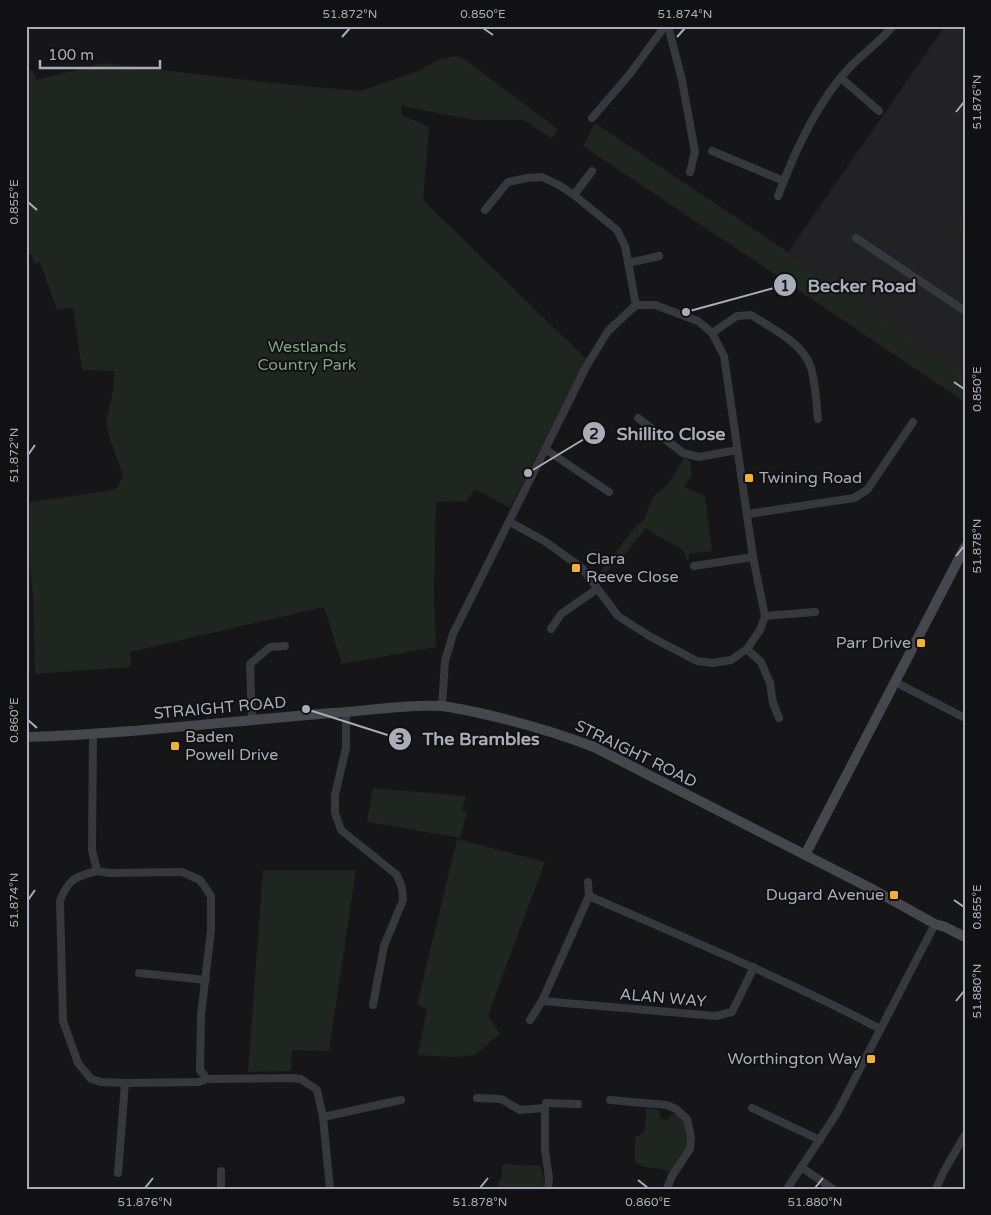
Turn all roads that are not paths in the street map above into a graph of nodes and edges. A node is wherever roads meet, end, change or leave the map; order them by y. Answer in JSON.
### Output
{"nodes":[{"id":1,"x":667,"y":26,"type":"edge"},
{"id":2,"x":893,"y":26,"type":"edge"},
{"id":3,"x":841,"y":78,"type":"junction"},
{"id":4,"x":879,"y":111,"type":"dead end"},
{"id":5,"x":592,"y":118,"type":"dead end"},
{"id":6,"x":712,"y":151,"type":"dead end"},
{"id":7,"x":592,"y":171,"type":"dead end"},
{"id":8,"x":690,"y":172,"type":"dead end"},
{"id":9,"x":784,"y":181,"type":"junction"},
{"id":10,"x":574,"y":195,"type":"junction"},
{"id":11,"x":778,"y":196,"type":"dead end"},
{"id":12,"x":485,"y":210,"type":"dead end"},
{"id":13,"x":856,"y":238,"type":"dead end"},
{"id":14,"x":659,"y":256,"type":"dead end"},
{"id":15,"x":628,"y":263,"type":"junction"},
{"id":16,"x":636,"y":305,"type":"junction"},
{"id":17,"x":965,"y":311,"type":"edge"},
{"id":18,"x":712,"y":333,"type":"junction"},
{"id":19,"x":638,"y":418,"type":"dead end"},
{"id":20,"x":818,"y":419,"type":"dead end"},
{"id":21,"x":913,"y":422,"type":"dead end"},
{"id":22,"x":545,"y":448,"type":"junction"},
{"id":23,"x":737,"y":450,"type":"junction"},
{"id":24,"x":609,"y":492,"type":"dead end"},
{"id":25,"x":748,"y":514,"type":"junction"},
{"id":26,"x":510,"y":522,"type":"junction"},
{"id":27,"x":965,"y":547,"type":"edge"},
{"id":28,"x":753,"y":558,"type":"junction"},
{"id":29,"x":694,"y":566,"type":"dead end"},
{"id":30,"x":597,"y":589,"type":"junction"},
{"id":31,"x":814,"y":612,"type":"dead end"},
{"id":32,"x":765,"y":616,"type":"junction"},
{"id":33,"x":551,"y":630,"type":"dead end"},
{"id":34,"x":286,"y":646,"type":"dead end"},
{"id":35,"x":747,"y":649,"type":"junction"},
{"id":36,"x":895,"y":682,"type":"junction"},
{"id":37,"x":442,"y":706,"type":"junction"},
{"id":38,"x":346,"y":712,"type":"junction"},
{"id":39,"x":779,"y":718,"type":"dead end"},
{"id":40,"x":965,"y":718,"type":"edge"},
{"id":41,"x":252,"y":720,"type":"junction"},
{"id":42,"x":92,"y":735,"type":"junction"},
{"id":43,"x":26,"y":738,"type":"edge"},
{"id":44,"x":805,"y":855,"type":"junction"},
{"id":45,"x":97,"y":871,"type":"junction"},
{"id":46,"x":588,"y":882,"type":"dead end"},
{"id":47,"x":589,"y":896,"type":"junction"},
{"id":48,"x":935,"y":924,"type":"junction"},
{"id":49,"x":965,"y":937,"type":"edge"},
{"id":50,"x":754,"y":968,"type":"junction"},
{"id":51,"x":138,"y":973,"type":"dead end"},
{"id":52,"x":206,"y":980,"type":"junction"},
{"id":53,"x":542,"y":1001,"type":"junction"},
{"id":54,"x":373,"y":1005,"type":"dead end"},
{"id":55,"x":530,"y":1020,"type":"dead end"},
{"id":56,"x":880,"y":1029,"type":"junction"},
{"id":57,"x":207,"y":1079,"type":"junction"},
{"id":58,"x":125,"y":1083,"type":"junction"},
{"id":59,"x":477,"y":1098,"type":"dead end"},
{"id":60,"x":401,"y":1100,"type":"dead end"},
{"id":61,"x":610,"y":1100,"type":"dead end"},
{"id":62,"x":546,"y":1102,"type":"junction"},
{"id":63,"x":578,"y":1104,"type":"dead end"},
{"id":64,"x":752,"y":1108,"type":"dead end"},
{"id":65,"x":323,"y":1118,"type":"junction"},
{"id":66,"x":965,"y":1134,"type":"edge"},
{"id":67,"x":820,"y":1140,"type":"junction"},
{"id":68,"x":802,"y":1166,"type":"junction"},
{"id":69,"x":221,"y":1171,"type":"dead end"},
{"id":70,"x":118,"y":1173,"type":"dead end"},
{"id":71,"x":221,"y":1189,"type":"edge"},
{"id":72,"x":330,"y":1189,"type":"edge"},
{"id":73,"x":548,"y":1189,"type":"edge"},
{"id":74,"x":667,"y":1189,"type":"edge"},
{"id":75,"x":787,"y":1189,"type":"edge"},
{"id":76,"x":833,"y":1189,"type":"edge"},
{"id":77,"x":936,"y":1189,"type":"edge"}],
"edges":[{"from":1,"to":5,"type":"street"},
{"from":1,"to":8,"type":"street"},
{"from":2,"to":3,"type":"street"},
{"from":3,"to":4,"type":"street"},
{"from":3,"to":9,"type":"street"},
{"from":6,"to":9,"type":"street"},
{"from":7,"to":10,"type":"street"},
{"from":9,"to":11,"type":"street"},
{"from":10,"to":12,"type":"street"},
{"from":10,"to":15,"type":"street"},
{"from":13,"to":17,"type":"street"},
{"from":14,"to":15,"type":"street"},
{"from":15,"to":16,"type":"street"},
{"from":16,"to":18,"type":"street"},
{"from":16,"to":22,"type":"street"},
{"from":18,"to":20,"type":"street"},
{"from":18,"to":23,"type":"street"},
{"from":19,"to":23,"type":"street"},
{"from":21,"to":25,"type":"street"},
{"from":22,"to":24,"type":"street"},
{"from":22,"to":26,"type":"street"},
{"from":23,"to":25,"type":"street"},
{"from":25,"to":28,"type":"street"},
{"from":26,"to":30,"type":"street"},
{"from":26,"to":37,"type":"street"},
{"from":27,"to":36,"type":"street"},
{"from":28,"to":29,"type":"street"},
{"from":28,"to":32,"type":"street"},
{"from":30,"to":33,"type":"street"},
{"from":30,"to":35,"type":"street"},
{"from":31,"to":32,"type":"street"},
{"from":32,"to":35,"type":"street"},
{"from":34,"to":41,"type":"street"},
{"from":35,"to":39,"type":"street"},
{"from":36,"to":40,"type":"street"},
{"from":36,"to":44,"type":"street"},
{"from":37,"to":38,"type":"street","name":"STRAIGHT ROAD"},
{"from":37,"to":44,"type":"street","name":"STRAIGHT ROAD"},
{"from":38,"to":41,"type":"street","name":"STRAIGHT ROAD"},
{"from":38,"to":54,"type":"street"},
{"from":41,"to":42,"type":"street","name":"STRAIGHT ROAD"},
{"from":42,"to":43,"type":"street","name":"STRAIGHT ROAD"},
{"from":42,"to":45,"type":"street"},
{"from":44,"to":48,"type":"street","name":"STRAIGHT ROAD"},
{"from":45,"to":52,"type":"street"},
{"from":45,"to":58,"type":"street"},
{"from":46,"to":47,"type":"street"},
{"from":47,"to":50,"type":"street"},
{"from":47,"to":53,"type":"street"},
{"from":48,"to":49,"type":"street","name":"STRAIGHT ROAD"},
{"from":48,"to":56,"type":"street"},
{"from":50,"to":53,"type":"street","name":"ALAN WAY"},
{"from":50,"to":56,"type":"street"},
{"from":51,"to":52,"type":"street"},
{"from":52,"to":57,"type":"street"},
{"from":53,"to":55,"type":"street"},
{"from":56,"to":67,"type":"street"},
{"from":57,"to":58,"type":"street"},
{"from":57,"to":65,"type":"street"},
{"from":58,"to":70,"type":"street"},
{"from":59,"to":62,"type":"street"},
{"from":60,"to":65,"type":"street"},
{"from":61,"to":74,"type":"street"},
{"from":62,"to":63,"type":"street"},
{"from":62,"to":73,"type":"street"},
{"from":64,"to":67,"type":"street"},
{"from":65,"to":72,"type":"street"},
{"from":66,"to":77,"type":"street"},
{"from":67,"to":68,"type":"street"},
{"from":68,"to":75,"type":"street"},
{"from":68,"to":76,"type":"street"},
{"from":69,"to":71,"type":"street"}]}
